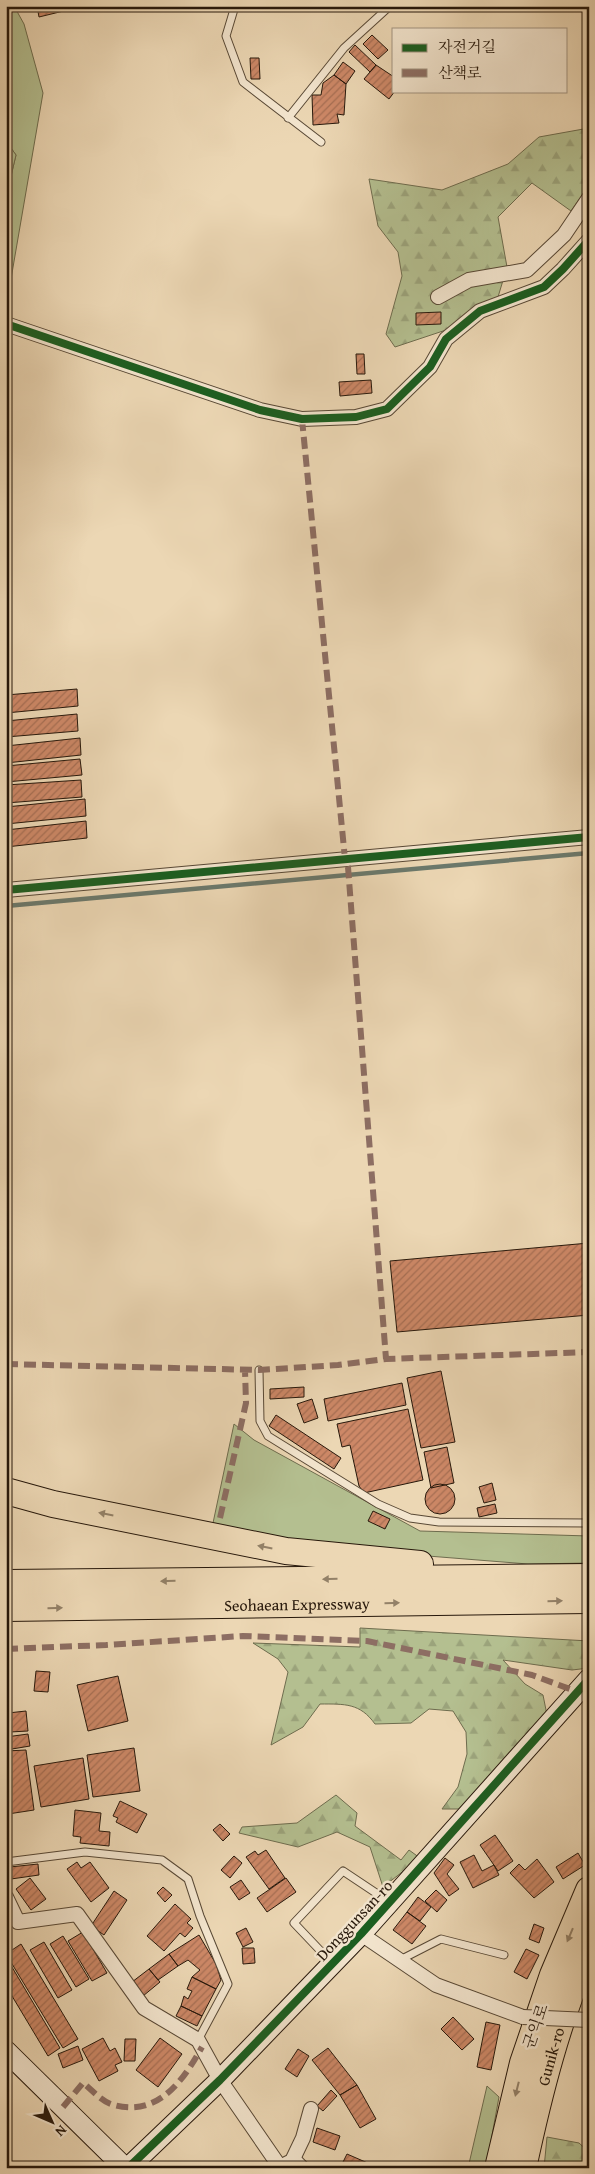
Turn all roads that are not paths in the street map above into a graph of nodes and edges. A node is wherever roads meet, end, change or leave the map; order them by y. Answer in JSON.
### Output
{"nodes":[{"id":1,"x":235,"y":6,"type":"edge"},
{"id":2,"x":390,"y":6,"type":"edge"},
{"id":3,"x":288,"y":118,"type":"junction"},
{"id":4,"x":320,"y":142,"type":"dead end"},
{"id":5,"x":589,"y":198,"type":"edge"},
{"id":6,"x":589,"y":240,"type":"edge"},
{"id":7,"x":527,"y":270,"type":"junction"},
{"id":8,"x":544,"y":287,"type":"junction"},
{"id":9,"x":438,"y":297,"type":"dead end"},
{"id":10,"x":6,"y":324,"type":"edge"},
{"id":11,"x":589,"y":838,"type":"edge"},
{"id":12,"x":6,"y":890,"type":"edge"},
{"id":13,"x":259,"y":1370,"type":"dead end"},
{"id":14,"x":6,"y":1491,"type":"edge"},
{"id":15,"x":589,"y":1523,"type":"edge"},
{"id":16,"x":557,"y":1577,"type":"junction"},
{"id":17,"x":589,"y":1577,"type":"edge"},
{"id":18,"x":6,"y":1583,"type":"edge"},
{"id":19,"x":589,"y":1600,"type":"edge"},
{"id":20,"x":6,"y":1608,"type":"edge"},
{"id":21,"x":589,"y":1679,"type":"edge"},
{"id":22,"x":6,"y":1862,"type":"edge"},
{"id":23,"x":589,"y":1890,"type":"edge"},
{"id":24,"x":6,"y":1897,"type":"edge"},
{"id":25,"x":389,"y":1902,"type":"junction"},
{"id":26,"x":361,"y":1934,"type":"junction"},
{"id":27,"x":589,"y":1948,"type":"edge"},
{"id":28,"x":504,"y":1955,"type":"dead end"},
{"id":29,"x":399,"y":1960,"type":"junction"},
{"id":30,"x":332,"y":1963,"type":"junction"},
{"id":31,"x":589,"y":2020,"type":"edge"},
{"id":32,"x":198,"y":2040,"type":"junction"},
{"id":33,"x":6,"y":2051,"type":"edge"},
{"id":34,"x":220,"y":2080,"type":"junction"},
{"id":35,"x":311,"y":2109,"type":"dead end"},
{"id":36,"x":295,"y":2156,"type":"junction"},
{"id":37,"x":127,"y":2168,"type":"edge"},
{"id":38,"x":307,"y":2168,"type":"edge"},
{"id":39,"x":498,"y":2168,"type":"edge"},
{"id":40,"x":523,"y":2168,"type":"edge"}],
"edges":[{"from":1,"to":3,"type":"lane"},
{"from":2,"to":3,"type":"lane"},
{"from":3,"to":4,"type":"lane"},
{"from":5,"to":7,"type":"street"},
{"from":6,"to":8,"type":"street"},
{"from":7,"to":8,"type":"street"},
{"from":7,"to":9,"type":"street"},
{"from":8,"to":10,"type":"street"},
{"from":11,"to":12,"type":"street"},
{"from":13,"to":15,"type":"lane"},
{"from":16,"to":14,"type":"highway","one_way":true},
{"from":16,"to":17,"type":"highway","name":"Seohaean Expressway"},
{"from":16,"to":18,"type":"highway","name":"Seohaean Expressway","one_way":true},
{"from":20,"to":19,"type":"highway","name":"Seohaean Expressway","one_way":true},
{"from":21,"to":25,"type":"street","name":"Donggunsan-ro"},
{"from":22,"to":32,"type":"lane"},
{"from":23,"to":39,"type":"highway","name":"군익로","one_way":true},
{"from":24,"to":32,"type":"street"},
{"from":25,"to":26,"type":"street","name":"Donggunsan-ro"},
{"from":25,"to":30,"type":"lane"},
{"from":26,"to":29,"type":"street"},
{"from":26,"to":30,"type":"street","name":"Donggunsan-ro"},
{"from":27,"to":40,"type":"highway","name":"Gunik-ro"},
{"from":28,"to":29,"type":"lane"},
{"from":29,"to":31,"type":"street","bridge":true},
{"from":30,"to":34,"type":"street","name":"Donggunsan-ro"},
{"from":32,"to":34,"type":"street"},
{"from":33,"to":37,"type":"street"},
{"from":34,"to":36,"type":"street"},
{"from":34,"to":37,"type":"street","name":"Donggunsan-ro"},
{"from":35,"to":36,"type":"street"},
{"from":36,"to":38,"type":"lane"}]}
